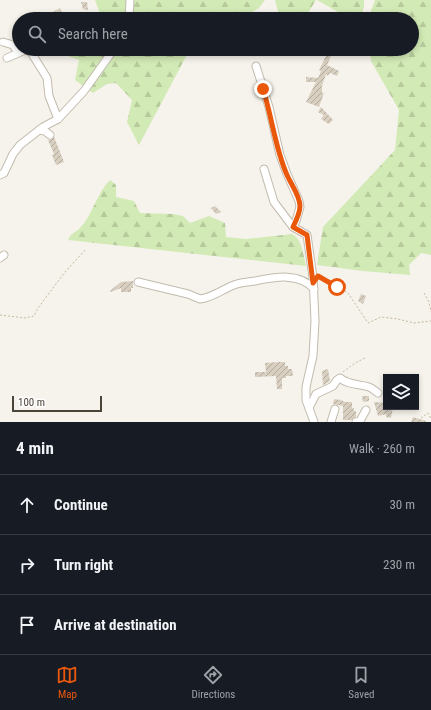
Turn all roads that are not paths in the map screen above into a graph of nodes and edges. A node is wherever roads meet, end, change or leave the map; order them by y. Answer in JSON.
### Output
{"nodes":[{"id":1,"x":130,"y":0,"type":"edge"},
{"id":2,"x":129,"y":12,"type":"edge"},
{"id":3,"x":3,"y":42,"type":"dead end"},
{"id":4,"x":12,"y":45,"type":"edge"},
{"id":5,"x":12,"y":56,"type":"edge"},
{"id":6,"x":34,"y":56,"type":"edge"},
{"id":7,"x":109,"y":56,"type":"edge"},
{"id":8,"x":8,"y":58,"type":"dead end"},
{"id":9,"x":256,"y":66,"type":"dead end"},
{"id":10,"x":58,"y":119,"type":"junction"},
{"id":11,"x":39,"y":130,"type":"junction"},
{"id":12,"x":50,"y":135,"type":"dead end"},
{"id":13,"x":264,"y":169,"type":"dead end"},
{"id":14,"x":0,"y":175,"type":"edge"},
{"id":15,"x":293,"y":227,"type":"junction"},
{"id":16,"x":138,"y":282,"type":"dead end"},
{"id":17,"x":313,"y":286,"type":"junction"},
{"id":18,"x":378,"y":393,"type":"dead end"},
{"id":19,"x":309,"y":408,"type":"junction"},
{"id":20,"x":336,"y":410,"type":"dead end"},
{"id":21,"x":366,"y":410,"type":"dead end"},
{"id":22,"x":314,"y":422,"type":"edge"},
{"id":23,"x":332,"y":422,"type":"edge"},
{"id":24,"x":356,"y":422,"type":"edge"}],
"edges":[{"from":1,"to":2,"type":"street"},
{"from":3,"to":4,"type":"street"},
{"from":5,"to":8,"type":"street"},
{"from":6,"to":10,"type":"street"},
{"from":7,"to":10,"type":"street"},
{"from":9,"to":15,"type":"street"},
{"from":10,"to":11,"type":"street"},
{"from":11,"to":12,"type":"street"},
{"from":11,"to":14,"type":"street"},
{"from":13,"to":15,"type":"street"},
{"from":15,"to":17,"type":"street"},
{"from":16,"to":17,"type":"street"},
{"from":17,"to":19,"type":"street"},
{"from":18,"to":19,"type":"street"},
{"from":19,"to":22,"type":"street"},
{"from":20,"to":23,"type":"street"},
{"from":21,"to":24,"type":"street"}]}
